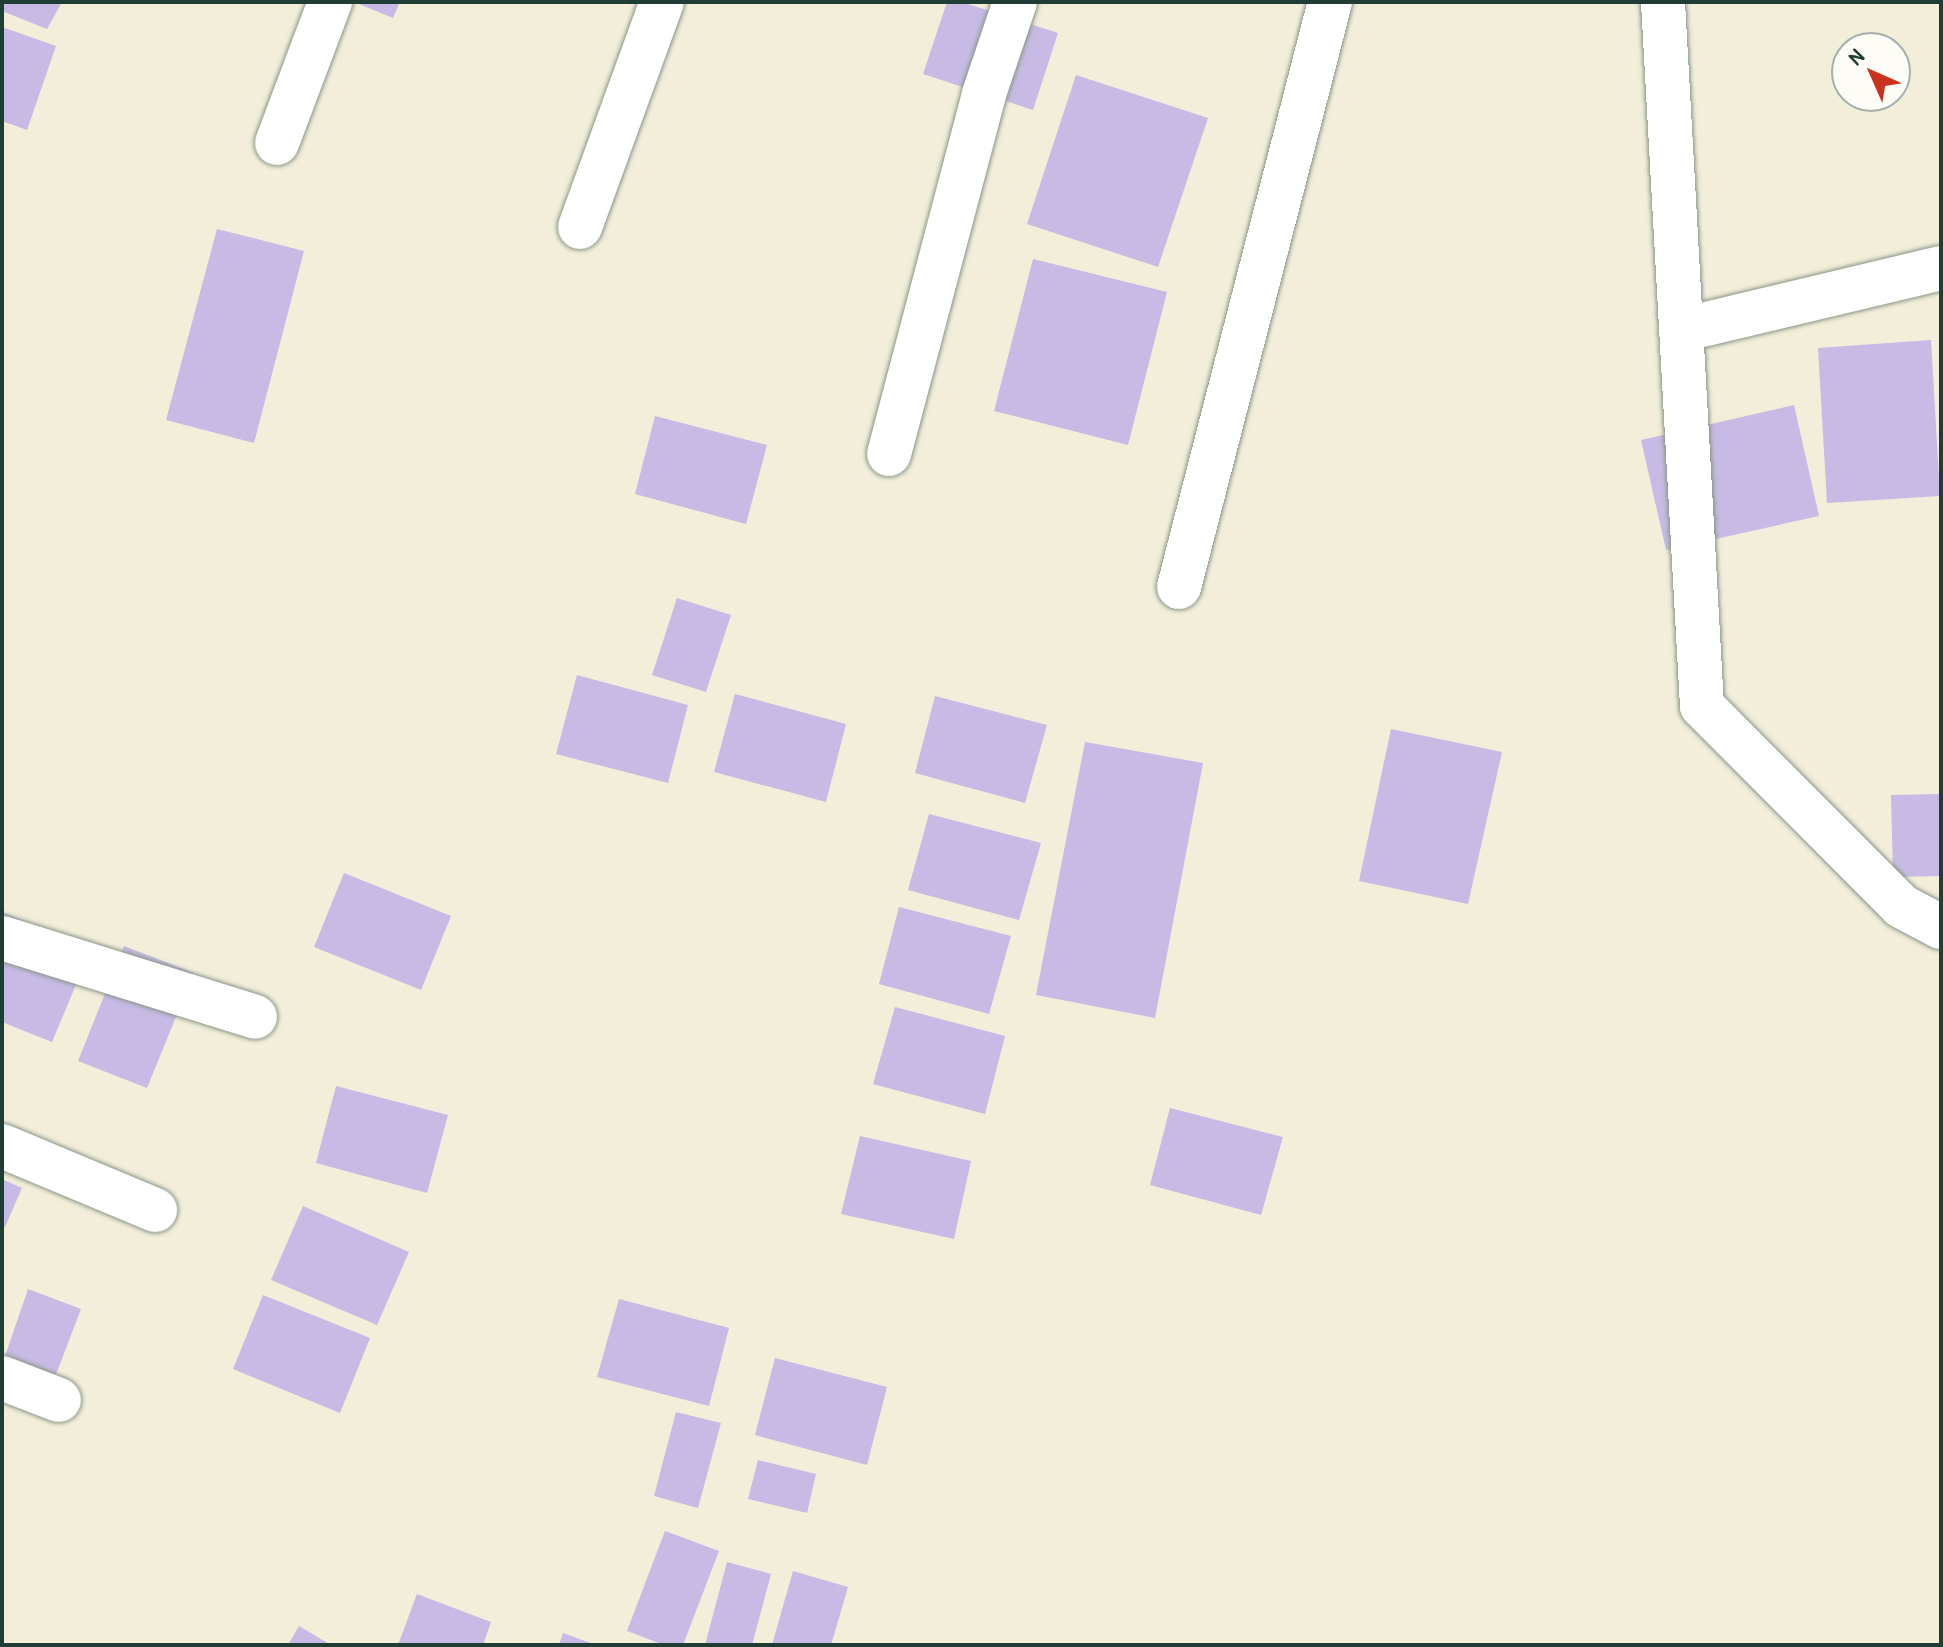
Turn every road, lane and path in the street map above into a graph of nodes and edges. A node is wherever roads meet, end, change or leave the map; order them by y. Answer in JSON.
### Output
{"nodes":[{"id":1,"x":330,"y":2,"type":"edge"},
{"id":2,"x":662,"y":2,"type":"edge"},
{"id":3,"x":1015,"y":2,"type":"edge"},
{"id":4,"x":1330,"y":2,"type":"edge"},
{"id":5,"x":1663,"y":2,"type":"edge"},
{"id":6,"x":277,"y":143,"type":"dead end"},
{"id":7,"x":580,"y":227,"type":"dead end"},
{"id":8,"x":1941,"y":268,"type":"edge"},
{"id":9,"x":1681,"y":330,"type":"junction"},
{"id":10,"x":889,"y":454,"type":"dead end"},
{"id":11,"x":1179,"y":587,"type":"dead end"},
{"id":12,"x":1941,"y":927,"type":"edge"},
{"id":13,"x":2,"y":938,"type":"edge"},
{"id":14,"x":255,"y":1017,"type":"dead end"},
{"id":15,"x":2,"y":1146,"type":"edge"},
{"id":16,"x":155,"y":1210,"type":"dead end"},
{"id":17,"x":2,"y":1378,"type":"edge"},
{"id":18,"x":59,"y":1400,"type":"dead end"}],
"edges":[{"from":1,"to":6,"type":"street"},
{"from":2,"to":7,"type":"street"},
{"from":3,"to":10,"type":"street"},
{"from":4,"to":11,"type":"street"},
{"from":5,"to":9,"type":"street"},
{"from":8,"to":9,"type":"street"},
{"from":9,"to":12,"type":"street"},
{"from":13,"to":14,"type":"street"},
{"from":15,"to":16,"type":"street"},
{"from":17,"to":18,"type":"street"}]}
